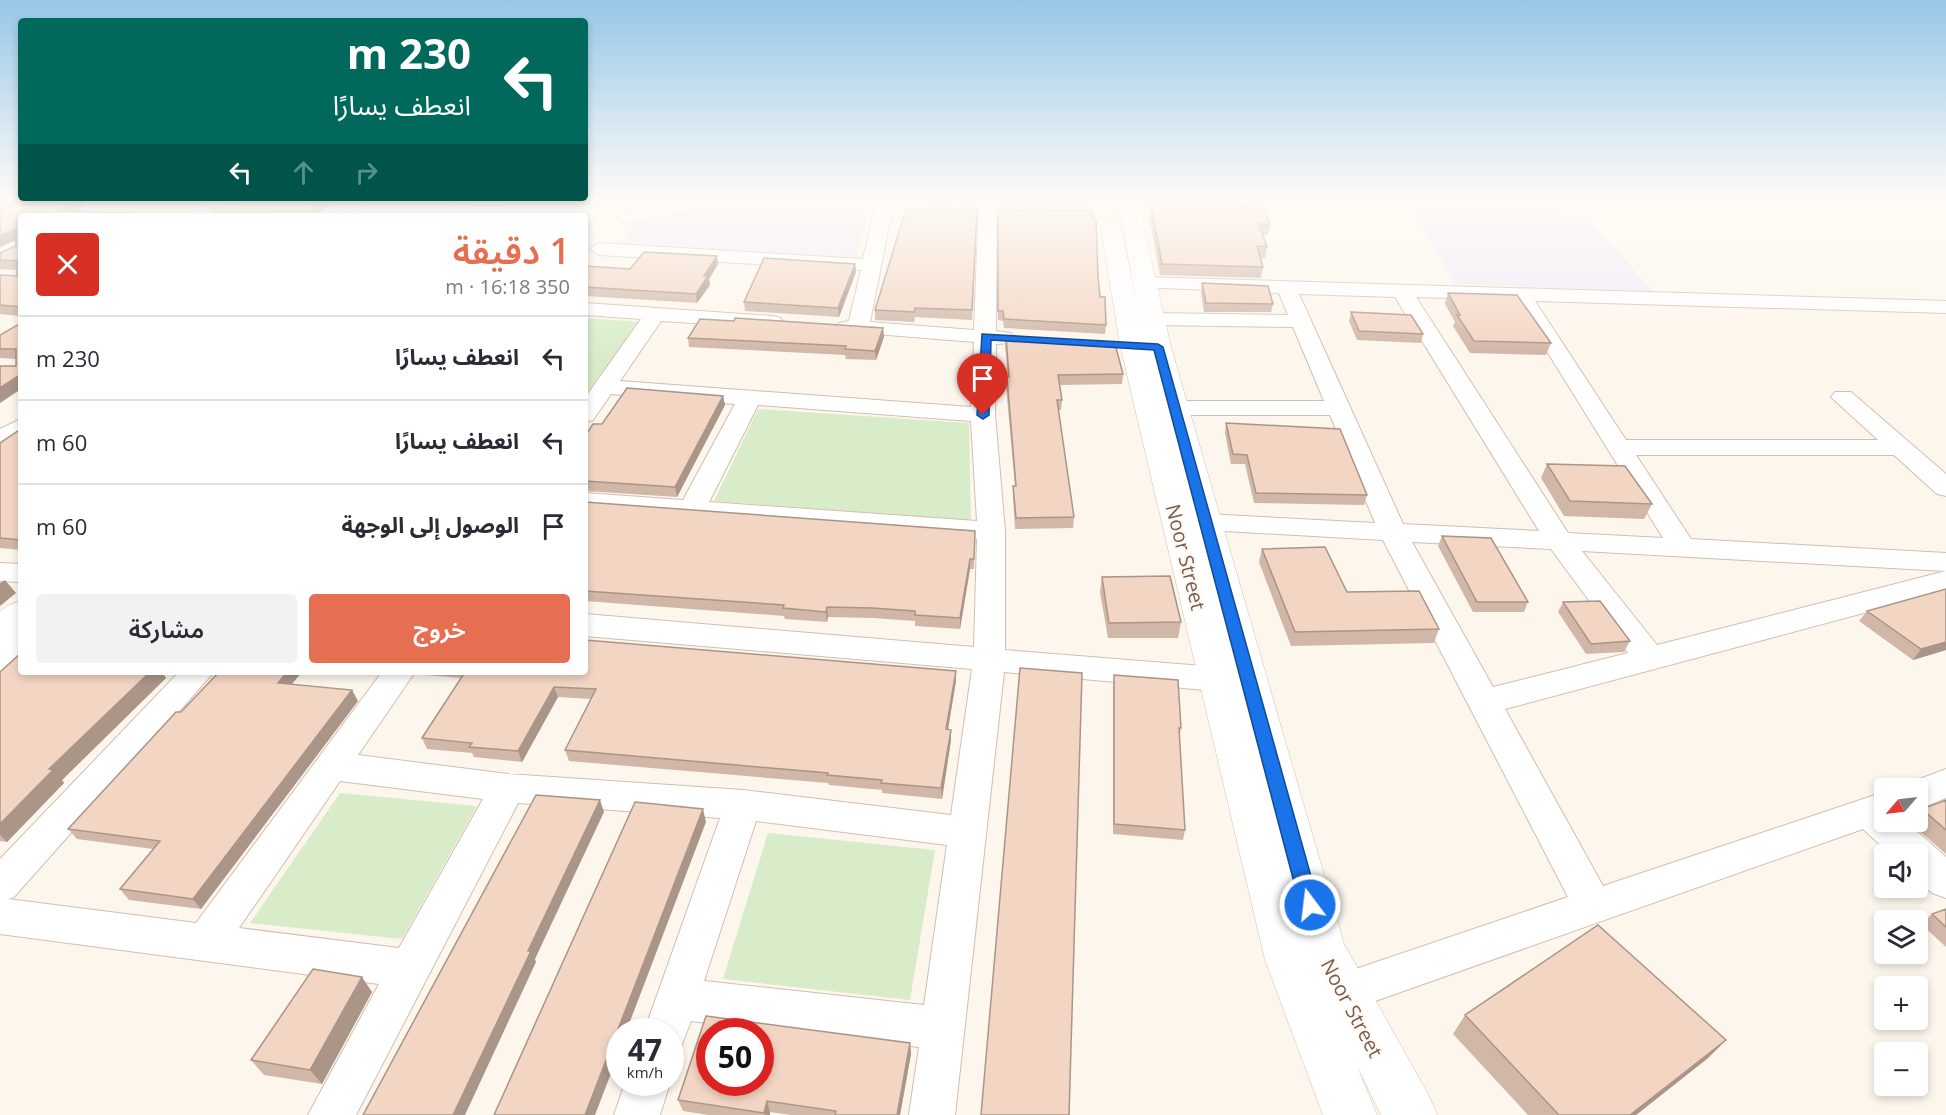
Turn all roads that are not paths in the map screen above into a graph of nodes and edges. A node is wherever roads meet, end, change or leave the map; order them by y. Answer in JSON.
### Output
{"nodes":[{"id":1,"x":617,"y":250,"type":"edge"},
{"id":2,"x":875,"y":250,"type":"edge"},
{"id":3,"x":990,"y":250,"type":"edge"},
{"id":4,"x":1122,"y":250,"type":"edge"},
{"id":5,"x":1132,"y":250,"type":"edge"},
{"id":6,"x":872,"y":265,"type":"junction"},
{"id":7,"x":1145,"y":283,"type":"junction"},
{"id":8,"x":1286,"y":287,"type":"junction"},
{"id":9,"x":1402,"y":291,"type":"junction"},
{"id":10,"x":1521,"y":294,"type":"junction"},
{"id":11,"x":1946,"y":307,"type":"edge"},
{"id":12,"x":588,"y":309,"type":"edge"},
{"id":13,"x":656,"y":313,"type":"junction"},
{"id":14,"x":1301,"y":321,"type":"junction"},
{"id":15,"x":799,"y":324,"type":"edge"},
{"id":16,"x":822,"y":326,"type":"edge"},
{"id":17,"x":858,"y":328,"type":"junction"},
{"id":18,"x":986,"y":337,"type":"junction"},
{"id":19,"x":1020,"y":339,"type":"edge"},
{"id":20,"x":1138,"y":339,"type":"junction"},
{"id":21,"x":604,"y":387,"type":"junction"},
{"id":22,"x":750,"y":397,"type":"junction"},
{"id":23,"x":1843,"y":397,"type":"dead end"},
{"id":24,"x":1174,"y":408,"type":"junction"},
{"id":25,"x":1339,"y":408,"type":"junction"},
{"id":26,"x":588,"y":411,"type":"edge"},
{"id":27,"x":983,"y":415,"type":"junction"},
{"id":28,"x":18,"y":428,"type":"edge"},
{"id":29,"x":0,"y":440,"type":"edge"},
{"id":30,"x":1618,"y":447,"type":"junction"},
{"id":31,"x":1901,"y":448,"type":"junction"},
{"id":32,"x":1946,"y":488,"type":"edge"},
{"id":33,"x":588,"y":501,"type":"edge"},
{"id":34,"x":692,"y":509,"type":"junction"},
{"id":35,"x":1206,"y":522,"type":"junction"},
{"id":36,"x":991,"y":531,"type":"junction"},
{"id":37,"x":1392,"y":532,"type":"junction"},
{"id":38,"x":1560,"y":542,"type":"junction"},
{"id":39,"x":1683,"y":548,"type":"junction"},
{"id":40,"x":1946,"y":562,"type":"edge"},
{"id":41,"x":0,"y":572,"type":"edge"},
{"id":42,"x":18,"y":573,"type":"edge"},
{"id":43,"x":1946,"y":580,"type":"edge"},
{"id":44,"x":18,"y":615,"type":"edge"},
{"id":45,"x":588,"y":625,"type":"edge"},
{"id":46,"x":0,"y":630,"type":"edge"},
{"id":47,"x":18,"y":644,"type":"edge"},
{"id":48,"x":1649,"y":658,"type":"junction"},
{"id":49,"x":0,"y":660,"type":"edge"},
{"id":50,"x":989,"y":660,"type":"junction"},
{"id":51,"x":195,"y":675,"type":"edge"},
{"id":52,"x":397,"y":675,"type":"edge"},
{"id":53,"x":1216,"y":679,"type":"junction"},
{"id":54,"x":1484,"y":702,"type":"junction"},
{"id":55,"x":331,"y":766,"type":"junction"},
{"id":56,"x":1946,"y":783,"type":"edge"},
{"id":57,"x":508,"y":788,"type":"junction"},
{"id":58,"x":1928,"y":790,"type":"edge"},
{"id":59,"x":743,"y":806,"type":"junction"},
{"id":60,"x":1874,"y":811,"type":"edge"},
{"id":61,"x":966,"y":832,"type":"junction"},
{"id":62,"x":1898,"y":832,"type":"edge"},
{"id":63,"x":1946,"y":881,"type":"edge"},
{"id":64,"x":0,"y":885,"type":"edge"},
{"id":65,"x":1594,"y":907,"type":"junction"},
{"id":66,"x":0,"y":916,"type":"edge"},
{"id":67,"x":204,"y":944,"type":"junction"},
{"id":68,"x":411,"y":969,"type":"junction"},
{"id":69,"x":1344,"y":992,"type":"junction"},
{"id":70,"x":672,"y":1016,"type":"edge"},
{"id":71,"x":942,"y":1028,"type":"junction"},
{"id":72,"x":644,"y":1096,"type":"edge"},
{"id":73,"x":331,"y":1115,"type":"edge"},
{"id":74,"x":637,"y":1115,"type":"edge"},
{"id":75,"x":932,"y":1115,"type":"edge"},
{"id":76,"x":1350,"y":1115,"type":"edge"},
{"id":77,"x":1410,"y":1115,"type":"edge"}],
"edges":[{"from":1,"to":6,"type":"street"},
{"from":2,"to":6,"type":"street"},
{"from":3,"to":18,"type":"street"},
{"from":4,"to":20,"type":"main road","name":"Noor Street"},
{"from":5,"to":7,"type":"main road","name":"Noor Street"},
{"from":6,"to":17,"type":"street"},
{"from":7,"to":8,"type":"street"},
{"from":7,"to":20,"type":"main road","name":"Noor Street"},
{"from":8,"to":9,"type":"street"},
{"from":8,"to":14,"type":"street"},
{"from":9,"to":10,"type":"street"},
{"from":9,"to":38,"type":"street"},
{"from":10,"to":11,"type":"street"},
{"from":10,"to":30,"type":"street"},
{"from":12,"to":13,"type":"street"},
{"from":13,"to":15,"type":"street"},
{"from":13,"to":21,"type":"street"},
{"from":14,"to":20,"type":"street"},
{"from":14,"to":25,"type":"street"},
{"from":16,"to":17,"type":"street"},
{"from":17,"to":18,"type":"street"},
{"from":18,"to":19,"type":"street"},
{"from":18,"to":27,"type":"street"},
{"from":20,"to":24,"type":"main road","name":"Noor Street"},
{"from":20,"to":53,"type":"main road","name":"Noor Street"},
{"from":21,"to":22,"type":"street"},
{"from":21,"to":26,"type":"street"},
{"from":22,"to":27,"type":"street"},
{"from":22,"to":34,"type":"street"},
{"from":23,"to":31,"type":"street"},
{"from":24,"to":25,"type":"street"},
{"from":24,"to":35,"type":"main road","name":"Noor Street"},
{"from":25,"to":37,"type":"street"},
{"from":27,"to":36,"type":"street"},
{"from":28,"to":29,"type":"street"},
{"from":30,"to":31,"type":"street"},
{"from":30,"to":39,"type":"street"},
{"from":31,"to":32,"type":"street"},
{"from":33,"to":34,"type":"street"},
{"from":34,"to":36,"type":"street"},
{"from":35,"to":37,"type":"street"},
{"from":35,"to":69,"type":"main road","name":"Noor Street"},
{"from":36,"to":50,"type":"street"},
{"from":37,"to":38,"type":"street"},
{"from":37,"to":54,"type":"street"},
{"from":38,"to":39,"type":"street"},
{"from":38,"to":48,"type":"street"},
{"from":39,"to":40,"type":"street"},
{"from":41,"to":42,"type":"street"},
{"from":43,"to":48,"type":"street"},
{"from":44,"to":46,"type":"main road"},
{"from":45,"to":50,"type":"street"},
{"from":47,"to":49,"type":"main road"},
{"from":48,"to":54,"type":"street"},
{"from":50,"to":53,"type":"street"},
{"from":50,"to":61,"type":"street"},
{"from":51,"to":64,"type":"street"},
{"from":52,"to":55,"type":"street"},
{"from":53,"to":76,"type":"main road","name":"Noor Street"},
{"from":54,"to":65,"type":"street"},
{"from":55,"to":57,"type":"street"},
{"from":55,"to":67,"type":"street"},
{"from":56,"to":58,"type":"street"},
{"from":57,"to":59,"type":"street"},
{"from":57,"to":68,"type":"street"},
{"from":59,"to":61,"type":"street"},
{"from":59,"to":70,"type":"street"},
{"from":60,"to":65,"type":"street"},
{"from":61,"to":71,"type":"street"},
{"from":62,"to":63,"type":"street"},
{"from":65,"to":69,"type":"street"},
{"from":66,"to":67,"type":"street"},
{"from":67,"to":68,"type":"street"},
{"from":68,"to":73,"type":"street"},
{"from":69,"to":77,"type":"main road","name":"Noor Street"},
{"from":70,"to":71,"type":"street"},
{"from":71,"to":75,"type":"street"},
{"from":72,"to":74,"type":"street"}]}
